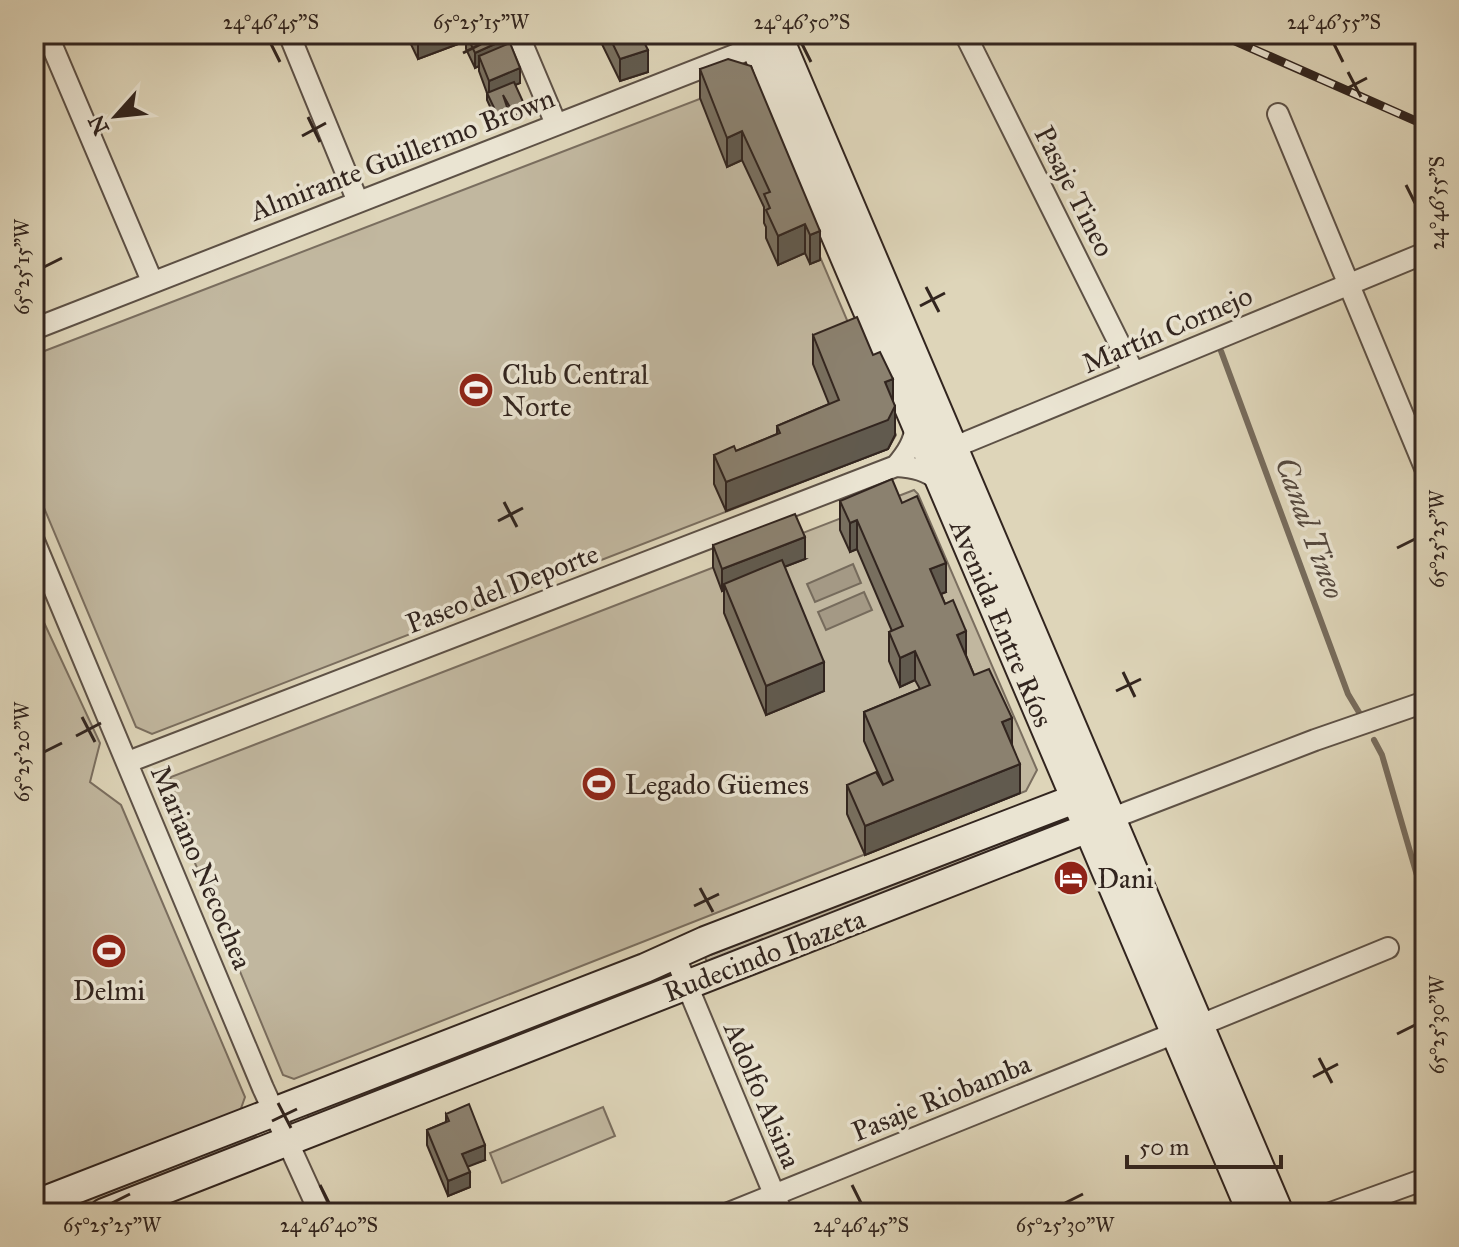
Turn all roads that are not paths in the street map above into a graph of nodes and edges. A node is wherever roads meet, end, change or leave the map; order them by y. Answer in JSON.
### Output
{"nodes":[{"id":1,"x":47,"y":34,"type":"edge"},
{"id":2,"x":289,"y":34,"type":"edge"},
{"id":3,"x":518,"y":34,"type":"edge"},
{"id":4,"x":965,"y":34,"type":"edge"},
{"id":5,"x":771,"y":37,"type":"edge"},
{"id":6,"x":1278,"y":114,"type":"dead end"},
{"id":7,"x":556,"y":124,"type":"junction"},
{"id":8,"x":358,"y":202,"type":"junction"},
{"id":9,"x":1425,"y":253,"type":"edge"},
{"id":10,"x":152,"y":281,"type":"junction"},
{"id":11,"x":1347,"y":285,"type":"junction"},
{"id":12,"x":34,"y":329,"type":"edge"},
{"id":13,"x":1134,"y":373,"type":"junction"},
{"id":14,"x":916,"y":424,"type":"junction"},
{"id":15,"x":941,"y":462,"type":"junction"},
{"id":16,"x":896,"y":466,"type":"junction"},
{"id":17,"x":1425,"y":468,"type":"edge"},
{"id":18,"x":34,"y":541,"type":"edge"},
{"id":19,"x":1425,"y":702,"type":"edge"},
{"id":20,"x":128,"y":762,"type":"junction"},
{"id":21,"x":1088,"y":795,"type":"junction"},
{"id":22,"x":1100,"y":824,"type":"junction"},
{"id":23,"x":1388,"y":948,"type":"dead end"},
{"id":24,"x":674,"y":954,"type":"junction"},
{"id":25,"x":687,"y":984,"type":"junction"},
{"id":26,"x":1186,"y":1029,"type":"junction"},
{"id":27,"x":275,"y":1112,"type":"junction"},
{"id":28,"x":289,"y":1140,"type":"junction"},
{"id":29,"x":1425,"y":1179,"type":"edge"},
{"id":30,"x":778,"y":1204,"type":"edge"},
{"id":31,"x":34,"y":1205,"type":"edge"},
{"id":32,"x":104,"y":1213,"type":"edge"},
{"id":33,"x":320,"y":1213,"type":"edge"},
{"id":34,"x":729,"y":1213,"type":"edge"},
{"id":35,"x":1252,"y":1213,"type":"edge"},
{"id":36,"x":1279,"y":1213,"type":"edge"},
{"id":37,"x":1331,"y":1213,"type":"edge"}],
"edges":[{"from":1,"to":10,"type":"street"},
{"from":2,"to":8,"type":"street"},
{"from":3,"to":7,"type":"street"},
{"from":4,"to":13,"type":"street","name":"Pasaje Tineo"},
{"from":5,"to":7,"type":"street","name":"Almirante Guillermo Brown"},
{"from":5,"to":14,"type":"street","name":"Avenida Entre Ríos"},
{"from":5,"to":15,"type":"street","name":"Avenida Entre Ríos"},
{"from":6,"to":11,"type":"street"},
{"from":7,"to":8,"type":"street","name":"Almirante Guillermo Brown"},
{"from":8,"to":10,"type":"street","name":"Almirante Guillermo Brown"},
{"from":9,"to":11,"type":"street","name":"Martín Cornejo"},
{"from":10,"to":12,"type":"street","name":"Almirante Guillermo Brown"},
{"from":11,"to":13,"type":"street","name":"Martín Cornejo"},
{"from":11,"to":17,"type":"street"},
{"from":13,"to":15,"type":"street","name":"Martín Cornejo"},
{"from":14,"to":15,"type":"street","name":"Avenida Entre Ríos"},
{"from":14,"to":16,"type":"street"},
{"from":15,"to":16,"type":"street"},
{"from":15,"to":21,"type":"street","name":"Avenida Entre Ríos"},
{"from":16,"to":20,"type":"street","name":"Paseo del Deporte"},
{"from":18,"to":20,"type":"street","name":"Mariano Necochea"},
{"from":19,"to":22,"type":"street","name":"Rudecindo Ibazeta"},
{"from":20,"to":27,"type":"street","name":"Mariano Necochea"},
{"from":21,"to":22,"type":"street","name":"Avenida Entre Ríos"},
{"from":21,"to":24,"type":"street","name":"Rudecindo Ibazeta"},
{"from":22,"to":25,"type":"street","name":"Rudecindo Ibazeta"},
{"from":22,"to":26,"type":"street","name":"Avenida Entre Ríos"},
{"from":23,"to":26,"type":"street","name":"Pasaje Riobamba"},
{"from":24,"to":25,"type":"street","name":"Adolfo Alsina"},
{"from":24,"to":27,"type":"street","name":"Rudecindo Ibazeta"},
{"from":25,"to":28,"type":"street","name":"Rudecindo Ibazeta"},
{"from":25,"to":30,"type":"street","name":"Adolfo Alsina"},
{"from":26,"to":30,"type":"street","name":"Pasaje Riobamba"},
{"from":26,"to":35,"type":"street","name":"Avenida Entre Ríos"},
{"from":26,"to":36,"type":"street","name":"Avenida Entre Ríos"},
{"from":27,"to":28,"type":"street","name":"Mariano Necochea"},
{"from":27,"to":31,"type":"street","name":"Rudecindo Ibazeta"},
{"from":28,"to":32,"type":"street","name":"Rudecindo Ibazeta"},
{"from":28,"to":33,"type":"street","name":"Mariano Necochea"},
{"from":29,"to":37,"type":"street"},
{"from":30,"to":34,"type":"street","name":"Pasaje Riobamba"}]}
